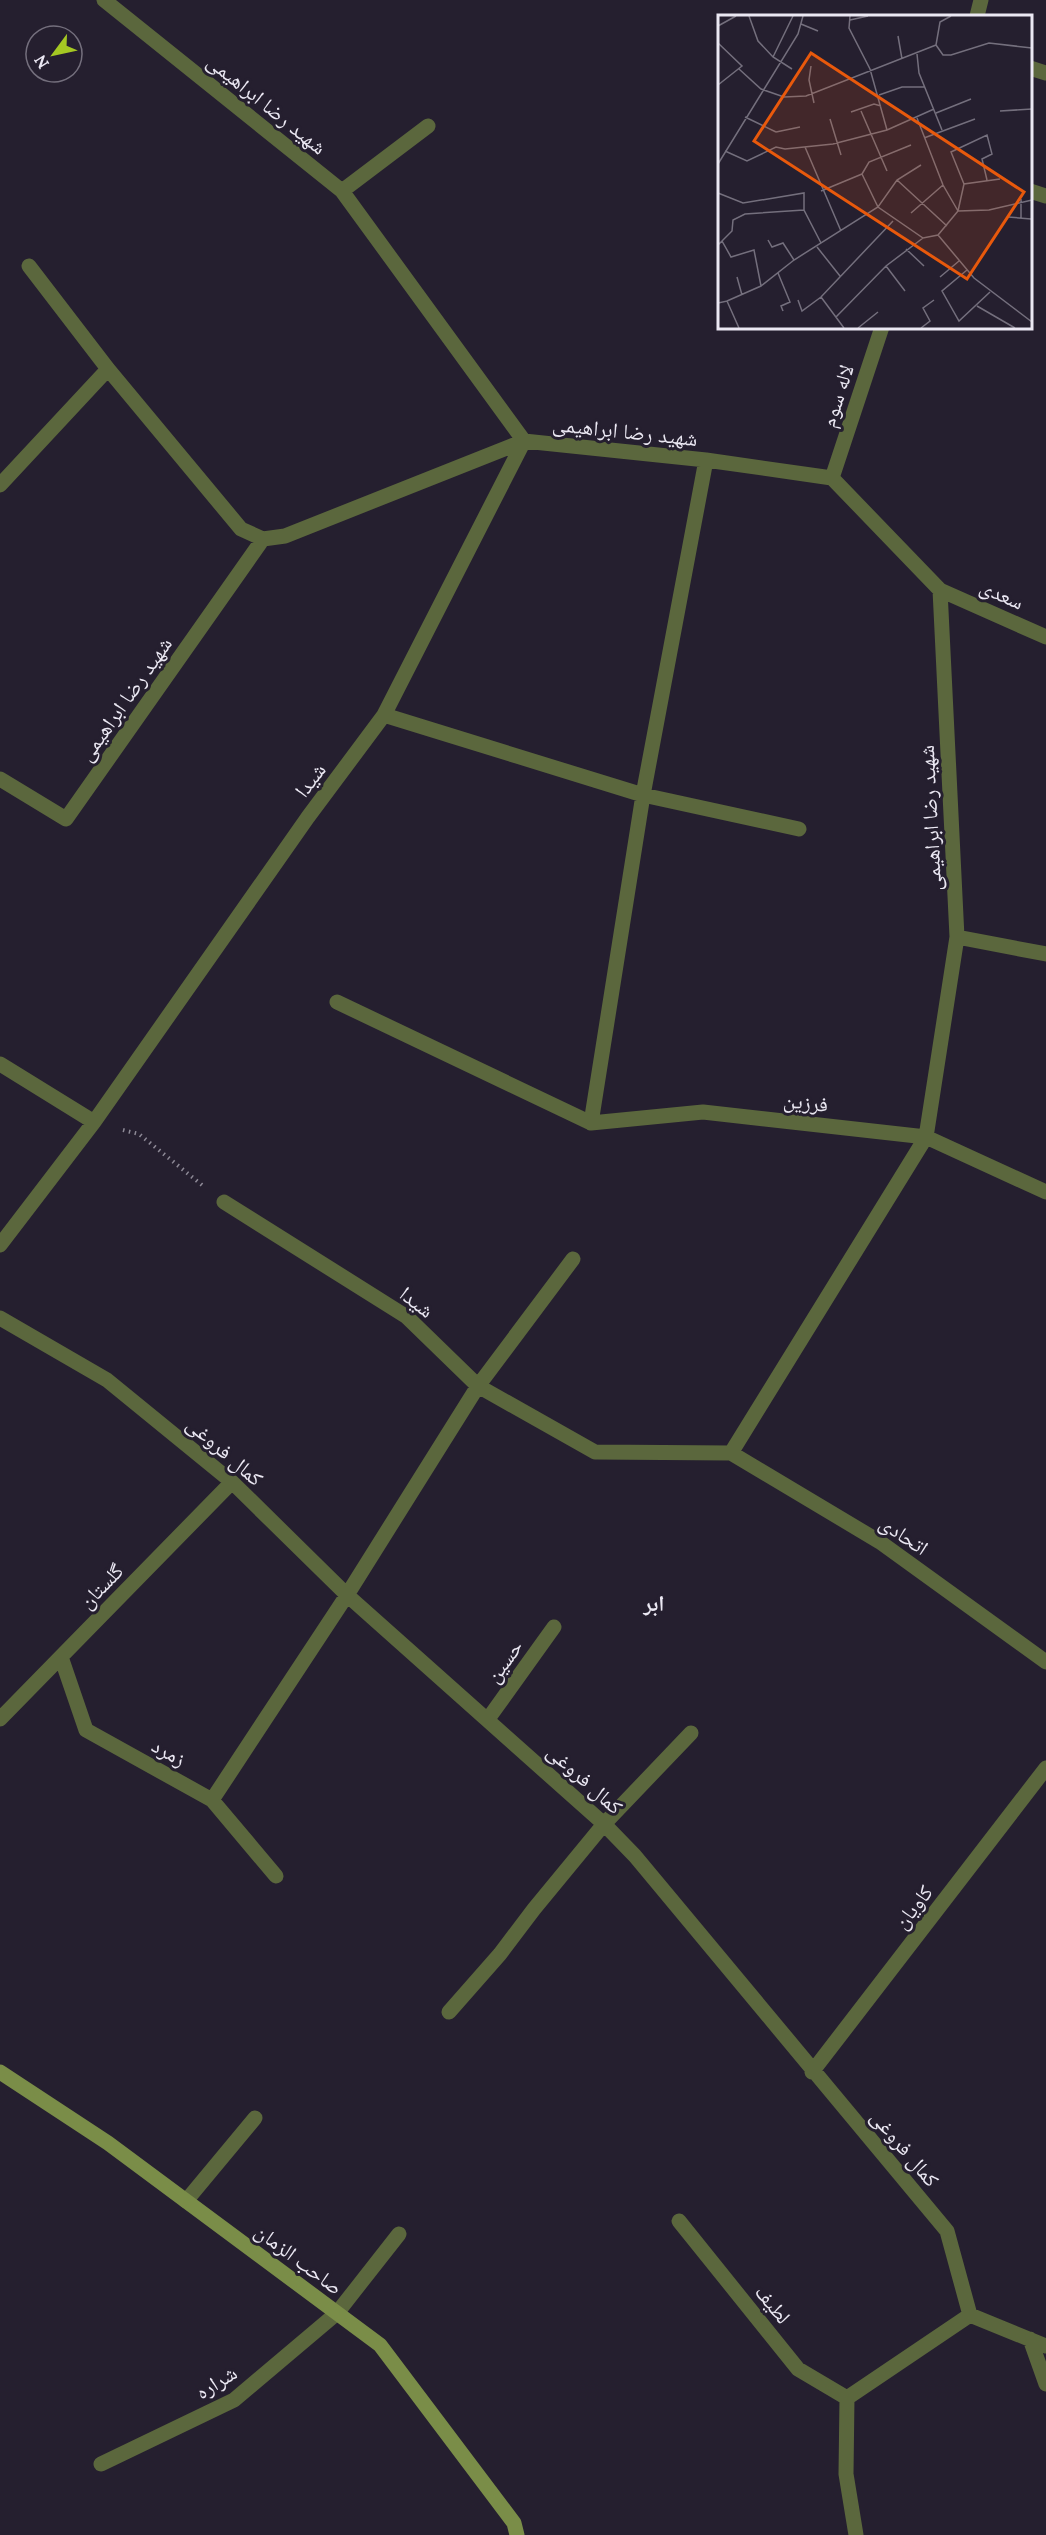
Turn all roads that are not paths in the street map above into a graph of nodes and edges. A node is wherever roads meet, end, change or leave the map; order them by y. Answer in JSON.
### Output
{"nodes":[{"id":1,"x":104,"y":0,"type":"edge"},
{"id":2,"x":981,"y":0,"type":"edge"},
{"id":3,"x":976,"y":15,"type":"edge"},
{"id":4,"x":1031,"y":69,"type":"edge"},
{"id":5,"x":1046,"y":73,"type":"edge"},
{"id":6,"x":428,"y":126,"type":"dead end"},
{"id":7,"x":342,"y":191,"type":"junction"},
{"id":8,"x":1031,"y":192,"type":"edge"},
{"id":9,"x":1046,"y":196,"type":"edge"},
{"id":10,"x":29,"y":266,"type":"dead end"},
{"id":11,"x":882,"y":328,"type":"edge"},
{"id":12,"x":108,"y":369,"type":"junction"},
{"id":13,"x":524,"y":441,"type":"junction"},
{"id":14,"x":706,"y":460,"type":"junction"},
{"id":15,"x":832,"y":478,"type":"junction"},
{"id":16,"x":0,"y":485,"type":"edge"},
{"id":17,"x":263,"y":539,"type":"junction"},
{"id":18,"x":940,"y":590,"type":"junction"},
{"id":19,"x":1046,"y":637,"type":"edge"},
{"id":20,"x":384,"y":715,"type":"junction"},
{"id":21,"x":0,"y":779,"type":"edge"},
{"id":22,"x":643,"y":795,"type":"junction"},
{"id":23,"x":799,"y":829,"type":"dead end"},
{"id":24,"x":957,"y":937,"type":"junction"},
{"id":25,"x":1046,"y":954,"type":"edge"},
{"id":26,"x":337,"y":1002,"type":"dead end"},
{"id":27,"x":0,"y":1065,"type":"edge"},
{"id":28,"x":94,"y":1122,"type":"junction"},
{"id":29,"x":591,"y":1123,"type":"junction"},
{"id":30,"x":926,"y":1137,"type":"junction"},
{"id":31,"x":1046,"y":1192,"type":"edge"},
{"id":32,"x":224,"y":1202,"type":"road end"},
{"id":33,"x":0,"y":1245,"type":"edge"},
{"id":34,"x":573,"y":1258,"type":"dead end"},
{"id":35,"x":0,"y":1318,"type":"edge"},
{"id":36,"x":478,"y":1386,"type":"junction"},
{"id":37,"x":731,"y":1453,"type":"junction"},
{"id":38,"x":232,"y":1482,"type":"junction"},
{"id":39,"x":347,"y":1595,"type":"junction"},
{"id":40,"x":554,"y":1627,"type":"dead end"},
{"id":41,"x":61,"y":1657,"type":"junction"},
{"id":42,"x":1046,"y":1662,"type":"edge"},
{"id":43,"x":0,"y":1719,"type":"edge"},
{"id":44,"x":488,"y":1719,"type":"junction"},
{"id":45,"x":691,"y":1733,"type":"dead end"},
{"id":46,"x":1046,"y":1768,"type":"edge"},
{"id":47,"x":212,"y":1800,"type":"junction"},
{"id":48,"x":604,"y":1824,"type":"junction"},
{"id":49,"x":276,"y":1876,"type":"dead end"},
{"id":50,"x":449,"y":2012,"type":"dead end"},
{"id":51,"x":0,"y":2072,"type":"edge"},
{"id":52,"x":812,"y":2072,"type":"junction"},
{"id":53,"x":255,"y":2118,"type":"dead end"},
{"id":54,"x":186,"y":2201,"type":"junction"},
{"id":55,"x":679,"y":2221,"type":"dead end"},
{"id":56,"x":399,"y":2234,"type":"dead end"},
{"id":57,"x":337,"y":2313,"type":"junction"},
{"id":58,"x":970,"y":2315,"type":"junction"},
{"id":59,"x":1030,"y":2339,"type":"junction"},
{"id":60,"x":1046,"y":2346,"type":"edge"},
{"id":61,"x":1046,"y":2385,"type":"edge"},
{"id":62,"x":847,"y":2398,"type":"junction"},
{"id":63,"x":101,"y":2464,"type":"dead end"},
{"id":64,"x":517,"y":2535,"type":"edge"},
{"id":65,"x":856,"y":2535,"type":"edge"}],
"edges":[{"from":1,"to":7,"type":"street","name":"شهید رضا ابراهیمی"},
{"from":2,"to":3,"type":"street"},
{"from":4,"to":5,"type":"street"},
{"from":6,"to":7,"type":"street"},
{"from":7,"to":13,"type":"street","name":"شهید رضا ابراهیمی"},
{"from":8,"to":9,"type":"street"},
{"from":10,"to":12,"type":"street"},
{"from":11,"to":15,"type":"street","name":"لاله سوم"},
{"from":12,"to":16,"type":"street"},
{"from":12,"to":17,"type":"street"},
{"from":13,"to":14,"type":"street","name":"شهید رضا ابراهیمی"},
{"from":13,"to":17,"type":"street"},
{"from":13,"to":20,"type":"street","name":"شیدا"},
{"from":14,"to":15,"type":"street","name":"شهید رضا ابراهیمی"},
{"from":14,"to":22,"type":"street"},
{"from":15,"to":18,"type":"street"},
{"from":17,"to":21,"type":"street","name":"شهید رضا ابراهیمی"},
{"from":18,"to":19,"type":"street","name":"سعدی"},
{"from":18,"to":24,"type":"street","name":"شهید رضا ابراهیمی"},
{"from":20,"to":22,"type":"street"},
{"from":20,"to":28,"type":"street","name":"شیدا"},
{"from":22,"to":23,"type":"street"},
{"from":22,"to":29,"type":"street"},
{"from":24,"to":25,"type":"street"},
{"from":24,"to":30,"type":"street","name":"شهید رضا ابراهیمی"},
{"from":26,"to":29,"type":"street"},
{"from":27,"to":28,"type":"street"},
{"from":28,"to":33,"type":"street","name":"شیدا"},
{"from":29,"to":30,"type":"street","name":"فرزین"},
{"from":30,"to":31,"type":"street","name":"فرزین"},
{"from":30,"to":37,"type":"street"},
{"from":32,"to":36,"type":"street","name":"شیدا"},
{"from":34,"to":36,"type":"street"},
{"from":35,"to":38,"type":"street","name":"کمال فروغی"},
{"from":36,"to":37,"type":"street","name":"شیدا"},
{"from":36,"to":39,"type":"street"},
{"from":37,"to":42,"type":"street","name":"اتحادی"},
{"from":38,"to":39,"type":"street","name":"کمال فروغی"},
{"from":38,"to":41,"type":"street","name":"گلستان"},
{"from":39,"to":44,"type":"street","name":"کمال فروغی"},
{"from":39,"to":47,"type":"street"},
{"from":40,"to":44,"type":"street","name":"حسین"},
{"from":41,"to":43,"type":"street","name":"گلستان"},
{"from":41,"to":47,"type":"street","name":"زمرد"},
{"from":44,"to":48,"type":"street","name":"کمال فروغی"},
{"from":45,"to":48,"type":"street"},
{"from":46,"to":52,"type":"street","name":"کاویان"},
{"from":47,"to":49,"type":"street","name":"زمرد"},
{"from":48,"to":50,"type":"street"},
{"from":48,"to":52,"type":"street","name":"کمال فروغی"},
{"from":51,"to":54,"type":"street","name":"صاحب الزمان"},
{"from":52,"to":58,"type":"street","name":"کمال فروغی"},
{"from":53,"to":54,"type":"street"},
{"from":54,"to":57,"type":"street","name":"صاحب الزمان"},
{"from":55,"to":62,"type":"street","name":"لطیف"},
{"from":56,"to":57,"type":"street","name":"شراره"},
{"from":57,"to":63,"type":"street","name":"شراره"},
{"from":57,"to":64,"type":"street","name":"صاحب الزمان"},
{"from":58,"to":59,"type":"street"},
{"from":58,"to":62,"type":"street"},
{"from":59,"to":60,"type":"street"},
{"from":59,"to":61,"type":"street"},
{"from":62,"to":65,"type":"street"}]}
